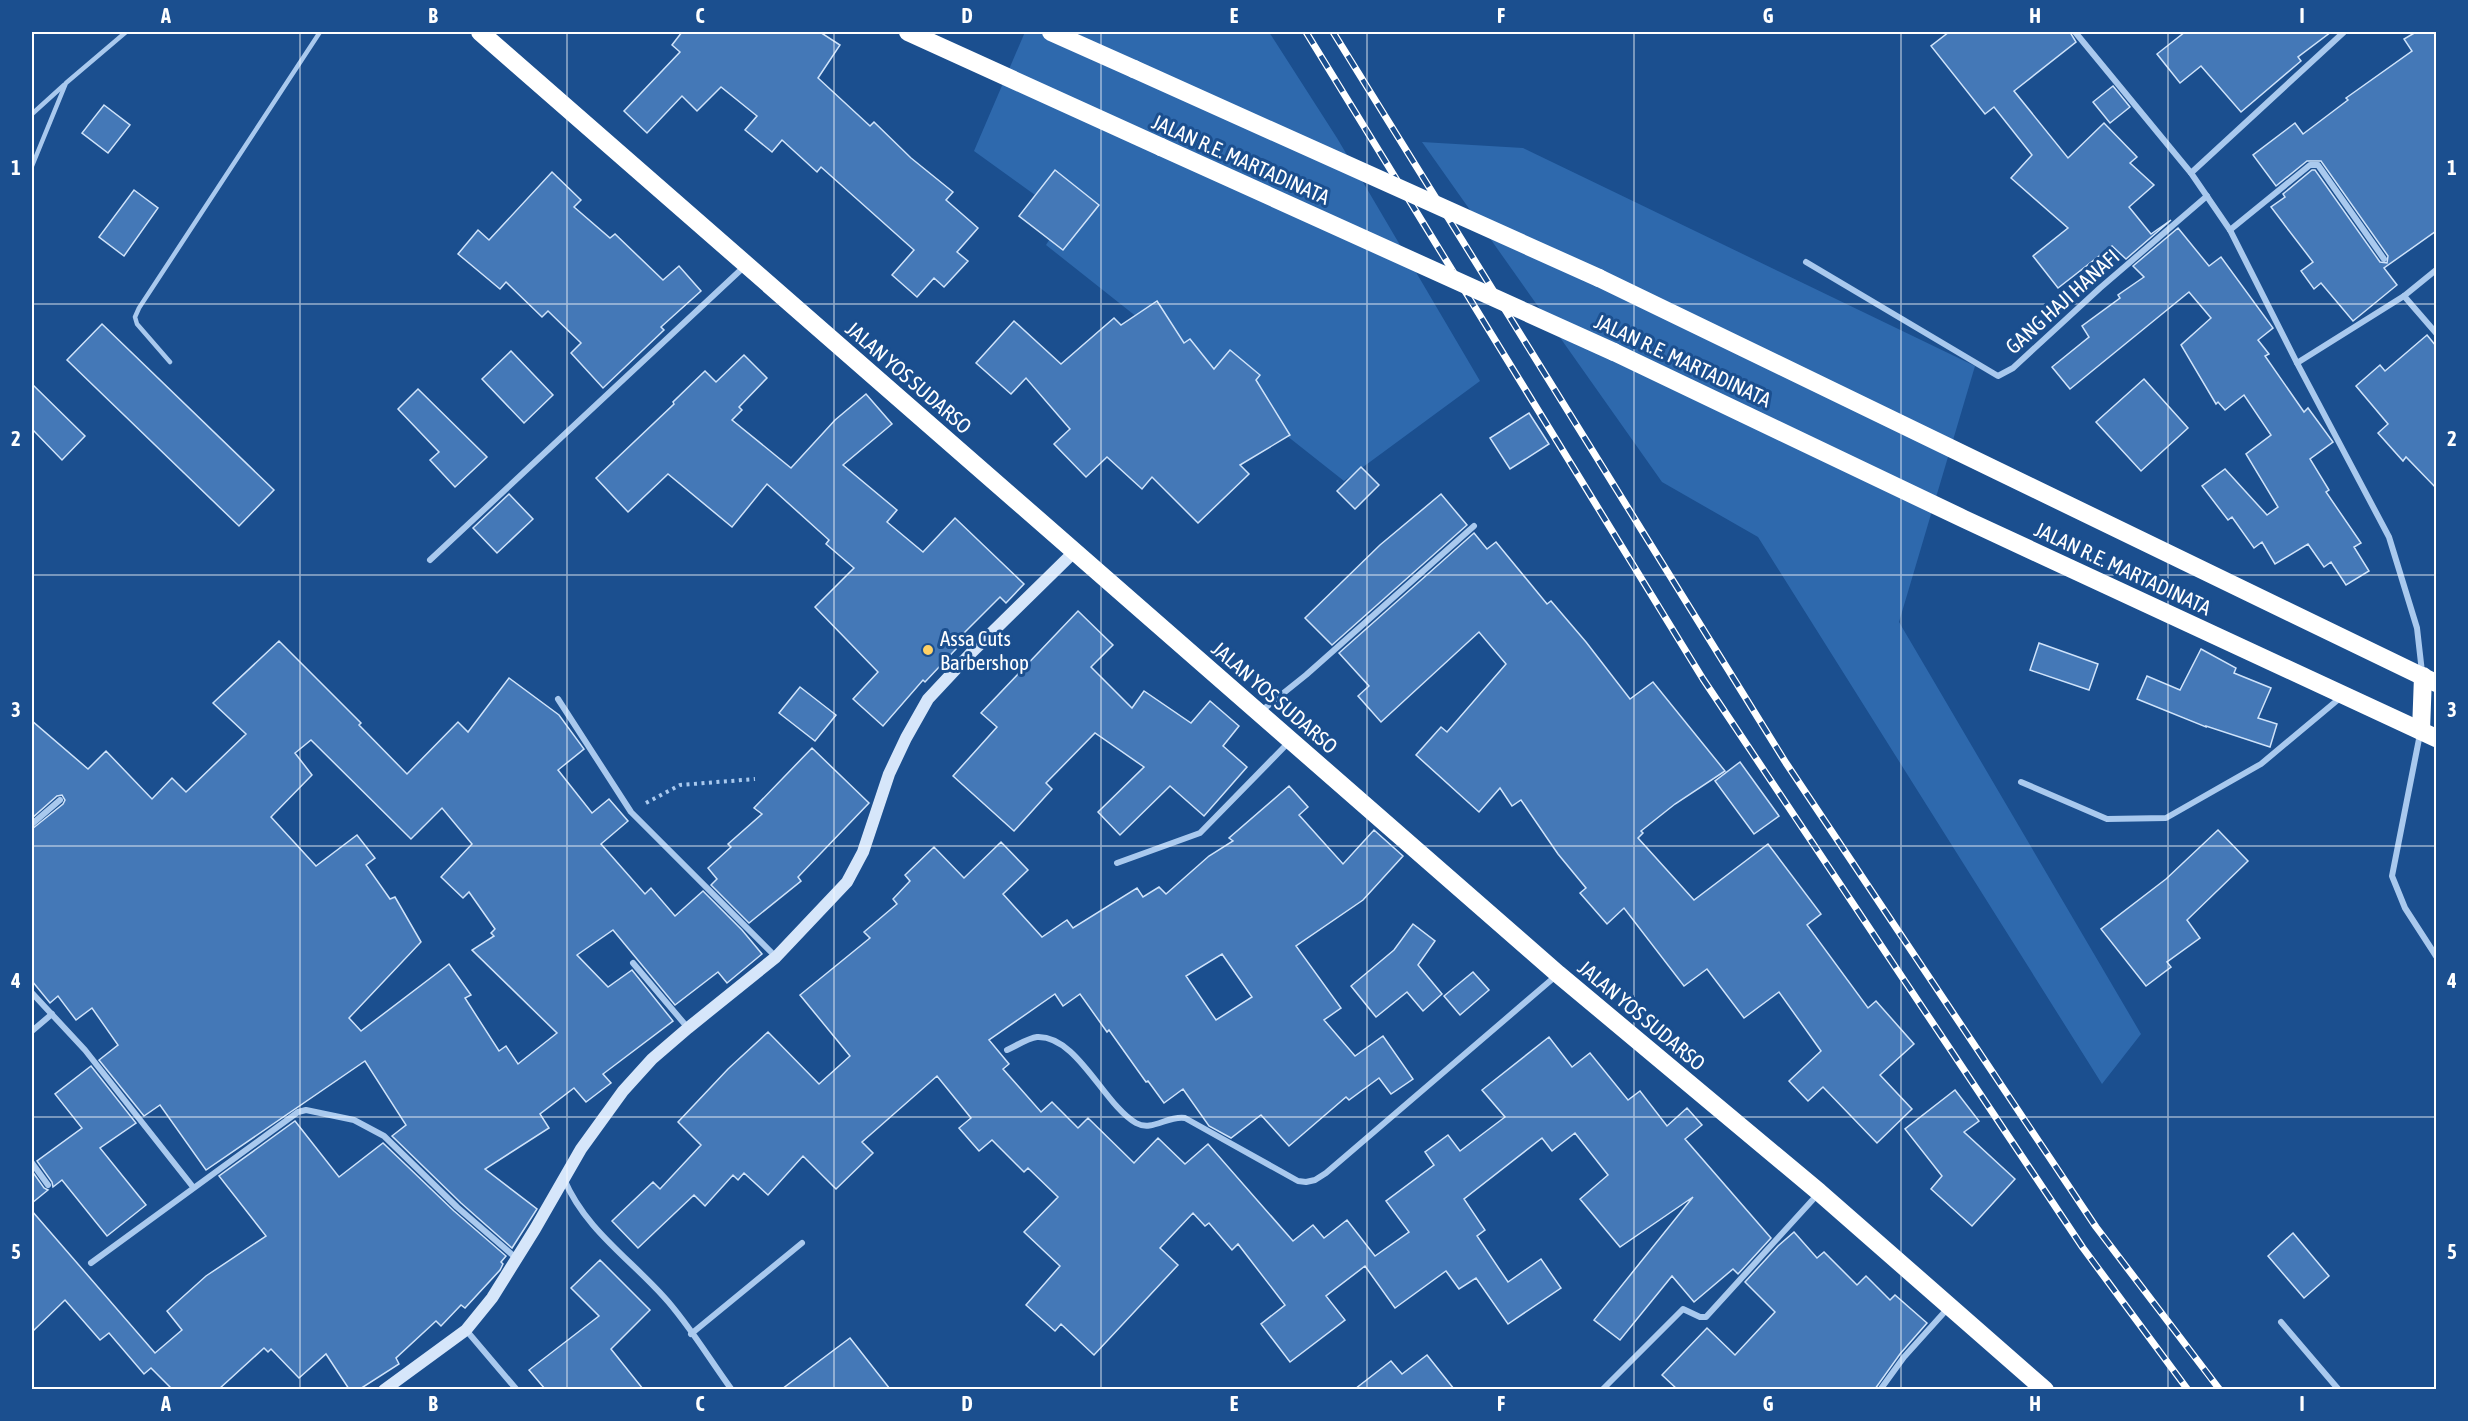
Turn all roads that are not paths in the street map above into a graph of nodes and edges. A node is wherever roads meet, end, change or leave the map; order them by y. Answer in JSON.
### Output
{"nodes":[{"id":1,"x":126,"y":32,"type":"edge"},
{"id":2,"x":320,"y":32,"type":"edge"},
{"id":3,"x":480,"y":32,"type":"edge"},
{"id":4,"x":908,"y":32,"type":"edge"},
{"id":5,"x":1051,"y":32,"type":"edge"},
{"id":6,"x":2075,"y":32,"type":"edge"},
{"id":7,"x":2344,"y":32,"type":"edge"},
{"id":8,"x":66,"y":83,"type":"junction"},
{"id":9,"x":32,"y":114,"type":"edge"},
{"id":10,"x":32,"y":166,"type":"edge"},
{"id":11,"x":2191,"y":173,"type":"junction"},
{"id":12,"x":2207,"y":195,"type":"junction"},
{"id":13,"x":2230,"y":230,"type":"junction"},
{"id":14,"x":2384,"y":259,"type":"dead end"},
{"id":15,"x":1806,"y":262,"type":"dead end"},
{"id":16,"x":746,"y":265,"type":"junction"},
{"id":17,"x":2436,"y":270,"type":"edge"},
{"id":18,"x":2404,"y":296,"type":"junction"},
{"id":19,"x":2436,"y":333,"type":"edge"},
{"id":20,"x":170,"y":362,"type":"dead end"},
{"id":21,"x":2297,"y":363,"type":"junction"},
{"id":22,"x":1474,"y":526,"type":"dead end"},
{"id":23,"x":1074,"y":552,"type":"junction"},
{"id":24,"x":430,"y":560,"type":"dead end"},
{"id":25,"x":2430,"y":679,"type":"edge"},
{"id":26,"x":2343,"y":696,"type":"junction"},
{"id":27,"x":558,"y":699,"type":"dead end"},
{"id":28,"x":1259,"y":712,"type":"junction"},
{"id":29,"x":2429,"y":735,"type":"edge"},
{"id":30,"x":1291,"y":740,"type":"junction"},
{"id":31,"x":2021,"y":782,"type":"dead end"},
{"id":32,"x":60,"y":800,"type":"dead end"},
{"id":33,"x":32,"y":824,"type":"edge"},
{"id":34,"x":1117,"y":863,"type":"dead end"},
{"id":35,"x":2436,"y":956,"type":"edge"},
{"id":36,"x":776,"y":957,"type":"junction"},
{"id":37,"x":633,"y":963,"type":"dead end"},
{"id":38,"x":1558,"y":974,"type":"junction"},
{"id":39,"x":32,"y":993,"type":"edge"},
{"id":40,"x":52,"y":1014,"type":"junction"},
{"id":41,"x":688,"y":1028,"type":"junction"},
{"id":42,"x":32,"y":1031,"type":"edge"},
{"id":43,"x":1007,"y":1050,"type":"dead end"},
{"id":44,"x":32,"y":1163,"type":"edge"},
{"id":45,"x":564,"y":1179,"type":"junction"},
{"id":46,"x":48,"y":1185,"type":"dead end"},
{"id":47,"x":193,"y":1187,"type":"junction"},
{"id":48,"x":1819,"y":1192,"type":"junction"},
{"id":49,"x":802,"y":1243,"type":"dead end"},
{"id":50,"x":516,"y":1258,"type":"junction"},
{"id":51,"x":91,"y":1263,"type":"dead end"},
{"id":52,"x":1950,"y":1306,"type":"junction"},
{"id":53,"x":2281,"y":1322,"type":"dead end"},
{"id":54,"x":466,"y":1330,"type":"junction"},
{"id":55,"x":691,"y":1334,"type":"junction"},
{"id":56,"x":384,"y":1389,"type":"edge"},
{"id":57,"x":517,"y":1389,"type":"edge"},
{"id":58,"x":732,"y":1389,"type":"edge"},
{"id":59,"x":1602,"y":1389,"type":"edge"},
{"id":60,"x":1880,"y":1389,"type":"edge"},
{"id":61,"x":2045,"y":1389,"type":"edge"},
{"id":62,"x":2339,"y":1389,"type":"edge"}],
"edges":[{"from":1,"to":8,"type":"lane"},
{"from":2,"to":20,"type":"lane"},
{"from":3,"to":16,"type":"highway","name":"JALAN YOS SUDARSO"},
{"from":4,"to":26,"type":"highway","name":"JALAN R.E. MARTADINATA","bridge":true},
{"from":5,"to":25,"type":"highway","name":"JALAN R.E. MARTADINATA","bridge":true},
{"from":6,"to":11,"type":"street"},
{"from":7,"to":11,"type":"street"},
{"from":8,"to":9,"type":"lane"},
{"from":8,"to":10,"type":"lane"},
{"from":11,"to":12,"type":"street"},
{"from":12,"to":13,"type":"street"},
{"from":12,"to":15,"type":"street","name":"GANG HAJI HANAFI"},
{"from":13,"to":14,"type":"street"},
{"from":13,"to":21,"type":"street"},
{"from":16,"to":23,"type":"highway","name":"JALAN YOS SUDARSO"},
{"from":16,"to":24,"type":"street"},
{"from":17,"to":18,"type":"street"},
{"from":18,"to":19,"type":"street"},
{"from":18,"to":21,"type":"street"},
{"from":21,"to":25,"type":"street"},
{"from":22,"to":28,"type":"street"},
{"from":23,"to":28,"type":"highway","name":"JALAN YOS SUDARSO"},
{"from":23,"to":36,"type":"street"},
{"from":25,"to":29,"type":"highway"},
{"from":26,"to":29,"type":"highway","name":"JALAN R.E. MARTADINATA"},
{"from":26,"to":31,"type":"street"},
{"from":27,"to":36,"type":"street"},
{"from":28,"to":30,"type":"highway","name":"JALAN YOS SUDARSO"},
{"from":29,"to":35,"type":"street"},
{"from":30,"to":34,"type":"street"},
{"from":30,"to":38,"type":"highway","name":"JALAN YOS SUDARSO"},
{"from":32,"to":33,"type":"street"},
{"from":36,"to":41,"type":"street"},
{"from":37,"to":41,"type":"street"},
{"from":38,"to":43,"type":"street"},
{"from":38,"to":48,"type":"highway","name":"JALAN YOS SUDARSO"},
{"from":39,"to":40,"type":"street"},
{"from":40,"to":42,"type":"street"},
{"from":40,"to":47,"type":"street"},
{"from":41,"to":45,"type":"street"},
{"from":44,"to":46,"type":"street"},
{"from":45,"to":50,"type":"street"},
{"from":45,"to":55,"type":"street"},
{"from":47,"to":50,"type":"street"},
{"from":47,"to":51,"type":"street"},
{"from":48,"to":52,"type":"highway","name":"JALAN YOS SUDARSO"},
{"from":48,"to":59,"type":"street"},
{"from":49,"to":55,"type":"street"},
{"from":50,"to":54,"type":"street"},
{"from":52,"to":60,"type":"street"},
{"from":52,"to":61,"type":"highway","name":"JALAN YOS SUDARSO"},
{"from":53,"to":62,"type":"street"},
{"from":54,"to":56,"type":"street"},
{"from":54,"to":57,"type":"street"},
{"from":55,"to":58,"type":"street"}]}
